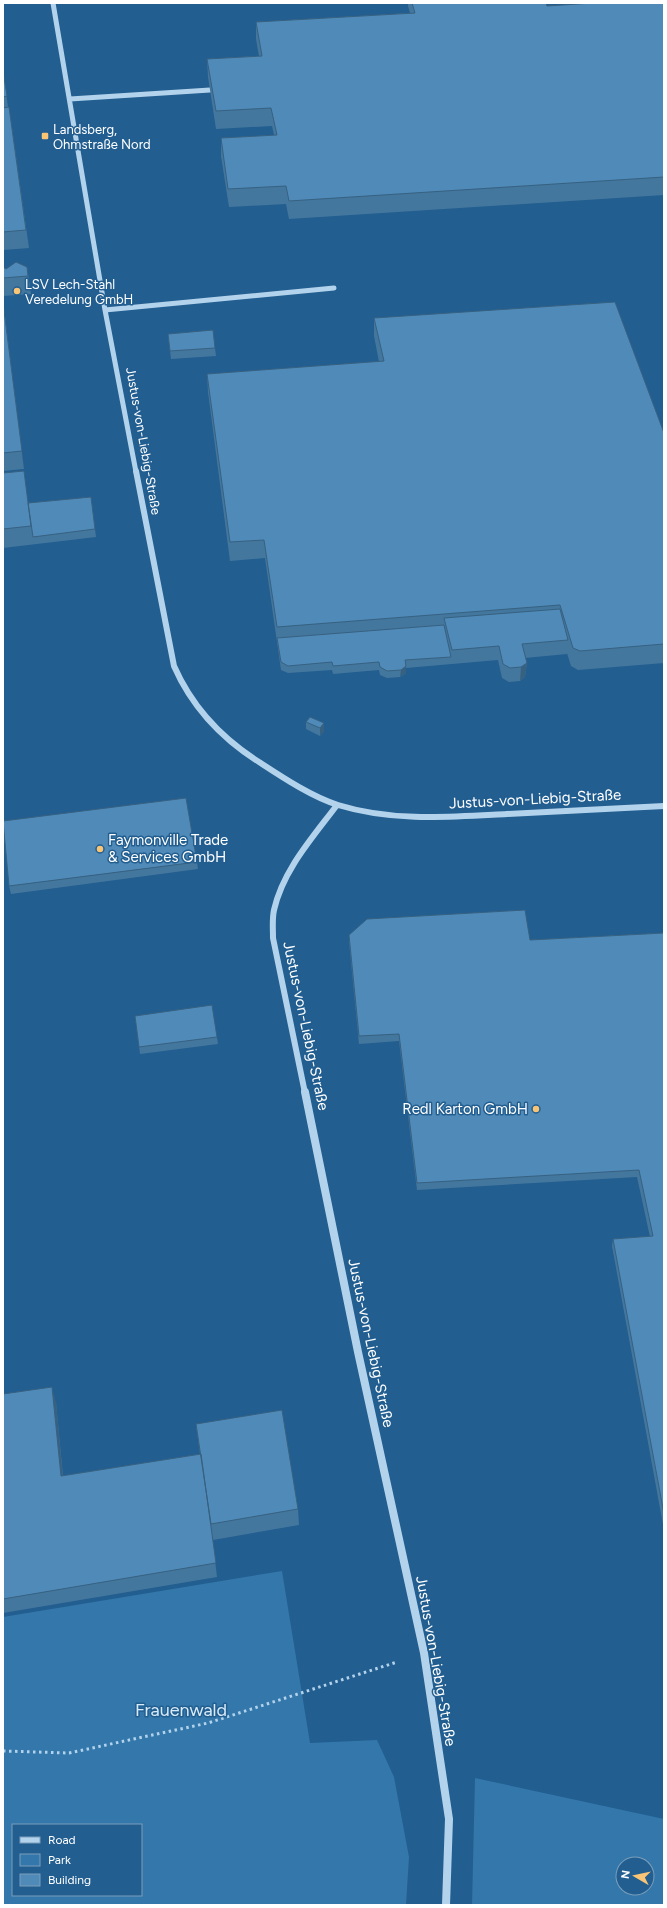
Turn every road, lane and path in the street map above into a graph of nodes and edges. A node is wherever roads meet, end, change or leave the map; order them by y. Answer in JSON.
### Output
{"nodes":[{"id":1,"x":53,"y":3,"type":"edge"},
{"id":2,"x":210,"y":90,"type":"edge"},
{"id":3,"x":70,"y":99,"type":"junction"},
{"id":4,"x":334,"y":288,"type":"dead end"},
{"id":5,"x":105,"y":310,"type":"junction"},
{"id":6,"x":337,"y":805,"type":"junction"},
{"id":7,"x":664,"y":806,"type":"edge"},
{"id":8,"x":424,"y":1653,"type":"junction"},
{"id":9,"x":3,"y":1751,"type":"edge"},
{"id":10,"x":446,"y":1905,"type":"edge"}],
"edges":[{"from":1,"to":3,"type":"street","name":"Justus-von-Liebig-Straße"},
{"from":2,"to":3,"type":"street"},
{"from":3,"to":5,"type":"street","name":"Justus-von-Liebig-Straße"},
{"from":4,"to":5,"type":"street"},
{"from":5,"to":6,"type":"street","name":"Justus-von-Liebig-Straße"},
{"from":6,"to":7,"type":"street","name":"Justus-von-Liebig-Straße"},
{"from":6,"to":8,"type":"street","name":"Justus-von-Liebig-Straße"},
{"from":8,"to":9,"type":"path"},
{"from":8,"to":10,"type":"street","name":"Justus-von-Liebig-Straße"}]}
